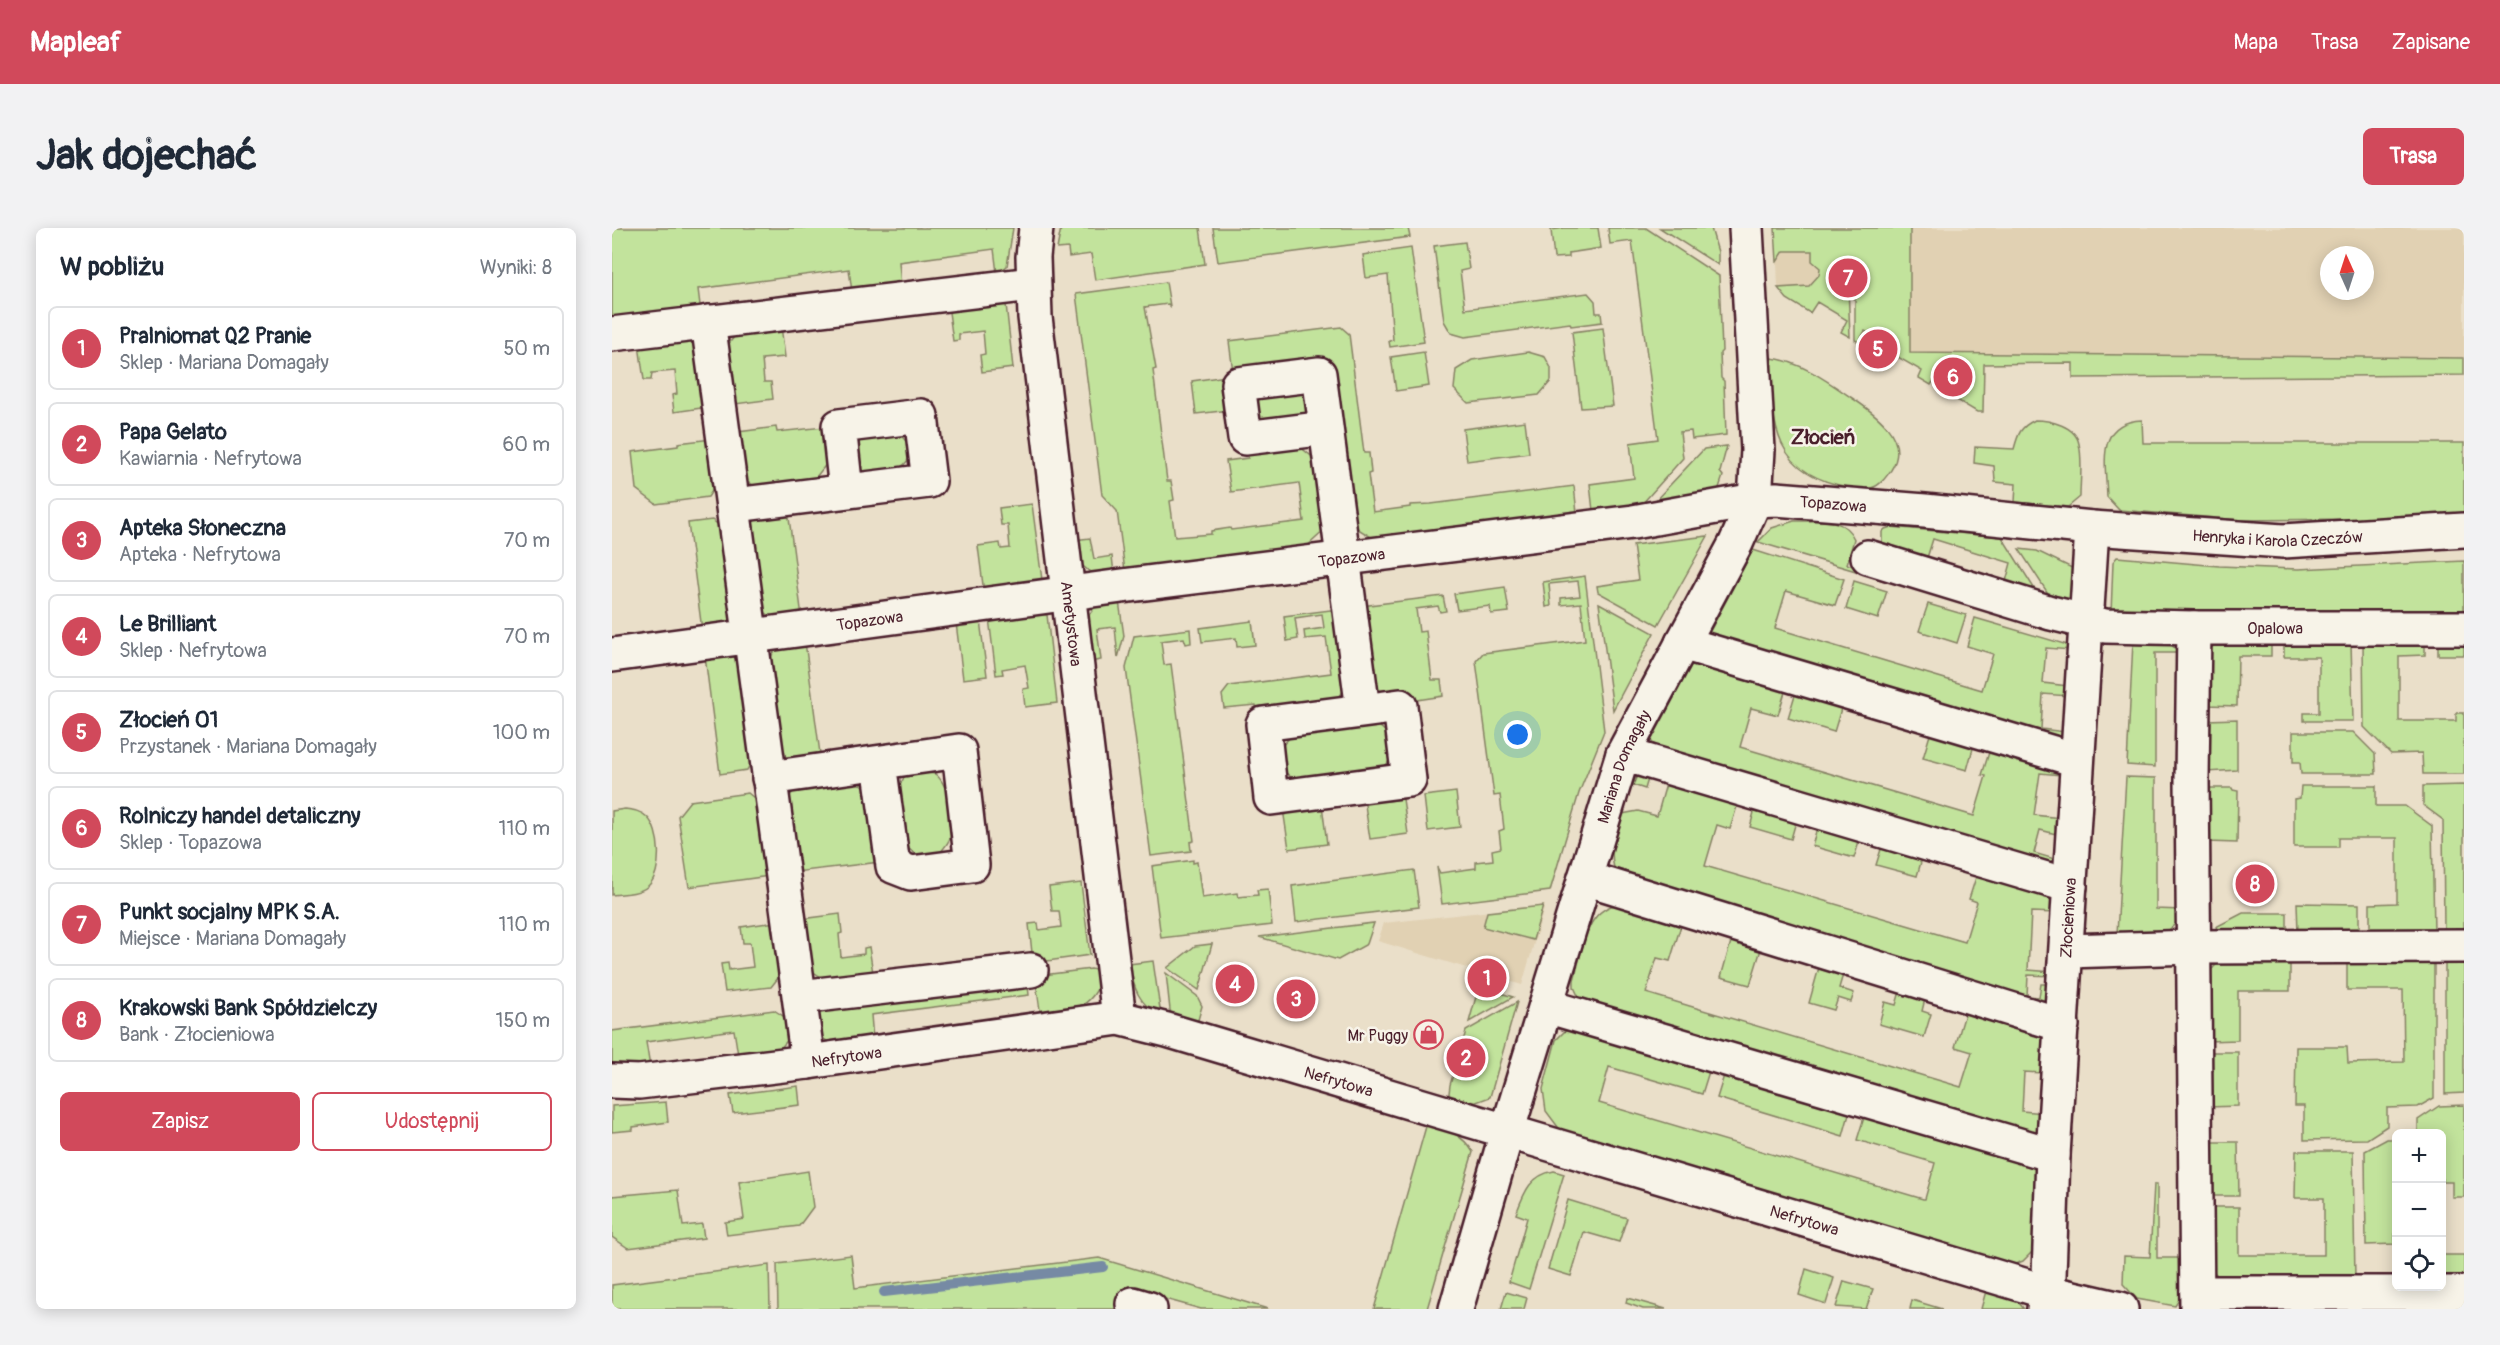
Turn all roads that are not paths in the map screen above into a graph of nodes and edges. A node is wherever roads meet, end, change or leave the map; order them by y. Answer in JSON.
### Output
{"nodes":[{"id":1,"x":1036,"y":228,"type":"edge"},
{"id":2,"x":1746,"y":228,"type":"edge"},
{"id":3,"x":1032,"y":284,"type":"junction"},
{"id":4,"x":708,"y":322,"type":"junction"},
{"id":5,"x":612,"y":334,"type":"edge"},
{"id":6,"x":1326,"y":428,"type":"dead end"},
{"id":7,"x":846,"y":491,"type":"dead end"},
{"id":8,"x":1755,"y":500,"type":"junction"},
{"id":9,"x":735,"y":505,"type":"junction"},
{"id":10,"x":2092,"y":528,"type":"junction"},
{"id":11,"x":2464,"y":530,"type":"edge"},
{"id":12,"x":1868,"y":557,"type":"dead end"},
{"id":13,"x":1342,"y":559,"type":"junction"},
{"id":14,"x":1069,"y":593,"type":"junction"},
{"id":15,"x":2085,"y":622,"type":"junction"},
{"id":16,"x":2194,"y":628,"type":"junction"},
{"id":17,"x":2464,"y":628,"type":"edge"},
{"id":18,"x":752,"y":636,"type":"junction"},
{"id":19,"x":1682,"y":643,"type":"junction"},
{"id":20,"x":612,"y":655,"type":"edge"},
{"id":21,"x":1363,"y":711,"type":"junction"},
{"id":22,"x":1623,"y":754,"type":"junction"},
{"id":23,"x":2077,"y":760,"type":"junction"},
{"id":24,"x":879,"y":763,"type":"dead end"},
{"id":25,"x":769,"y":778,"type":"junction"},
{"id":26,"x":1585,"y":878,"type":"junction"},
{"id":27,"x":2070,"y":886,"type":"junction"},
{"id":28,"x":2464,"y":946,"type":"edge"},
{"id":29,"x":2193,"y":947,"type":"junction"},
{"id":30,"x":2067,"y":951,"type":"junction"},
{"id":31,"x":1031,"y":970,"type":"dead end"},
{"id":32,"x":800,"y":997,"type":"junction"},
{"id":33,"x":1546,"y":1006,"type":"junction"},
{"id":34,"x":1119,"y":1018,"type":"junction"},
{"id":35,"x":2062,"y":1024,"type":"junction"},
{"id":36,"x":808,"y":1062,"type":"junction"},
{"id":37,"x":612,"y":1082,"type":"edge"},
{"id":38,"x":1507,"y":1132,"type":"junction"},
{"id":39,"x":2053,"y":1155,"type":"junction"},
{"id":40,"x":2464,"y":1293,"type":"edge"},
{"id":41,"x":2045,"y":1301,"type":"edge"},
{"id":42,"x":2197,"y":1301,"type":"edge"},
{"id":43,"x":2114,"y":1308,"type":"edge"},
{"id":44,"x":1456,"y":1309,"type":"edge"}],
"edges":[{"from":1,"to":3,"type":"street","name":"Ametystowa"},
{"from":2,"to":8,"type":"street","name":"Mariana Domagały"},
{"from":3,"to":4,"type":"street"},
{"from":3,"to":14,"type":"street","name":"Ametystowa"},
{"from":4,"to":5,"type":"street"},
{"from":4,"to":9,"type":"street"},
{"from":6,"to":13,"type":"street"},
{"from":7,"to":9,"type":"street"},
{"from":8,"to":10,"type":"street","name":"Topazowa"},
{"from":8,"to":13,"type":"street","name":"Topazowa"},
{"from":8,"to":19,"type":"street","name":"Mariana Domagały"},
{"from":9,"to":18,"type":"street"},
{"from":10,"to":11,"type":"street","name":"Henryka i Karola Czeczów"},
{"from":10,"to":15,"type":"street","name":"Złocieniowa"},
{"from":12,"to":15,"type":"street","name":"Opalowa"},
{"from":13,"to":14,"type":"street","name":"Topazowa"},
{"from":13,"to":21,"type":"street"},
{"from":14,"to":18,"type":"street","name":"Topazowa"},
{"from":14,"to":34,"type":"street","name":"Ametystowa"},
{"from":15,"to":16,"type":"street","name":"Opalowa"},
{"from":15,"to":23,"type":"street","name":"Złocieniowa"},
{"from":16,"to":17,"type":"street","name":"Opalowa"},
{"from":16,"to":29,"type":"street"},
{"from":18,"to":20,"type":"street","name":"Topazowa"},
{"from":18,"to":25,"type":"street"},
{"from":19,"to":22,"type":"street","name":"Mariana Domagały"},
{"from":19,"to":23,"type":"street"},
{"from":21,"to":21,"type":"street"},
{"from":22,"to":26,"type":"street","name":"Mariana Domagały"},
{"from":22,"to":27,"type":"street"},
{"from":23,"to":27,"type":"street","name":"Złocieniowa"},
{"from":24,"to":25,"type":"street"},
{"from":25,"to":32,"type":"street"},
{"from":26,"to":33,"type":"street","name":"Mariana Domagały"},
{"from":26,"to":35,"type":"street"},
{"from":27,"to":30,"type":"street","name":"Złocieniowa"},
{"from":28,"to":29,"type":"street"},
{"from":29,"to":30,"type":"street"},
{"from":29,"to":42,"type":"street"},
{"from":30,"to":35,"type":"street","name":"Złocieniowa"},
{"from":31,"to":32,"type":"street"},
{"from":32,"to":36,"type":"street"},
{"from":33,"to":38,"type":"street","name":"Mariana Domagały"},
{"from":33,"to":39,"type":"street"},
{"from":34,"to":36,"type":"street","name":"Nefrytowa"},
{"from":34,"to":38,"type":"street","name":"Nefrytowa"},
{"from":35,"to":39,"type":"street","name":"Złocieniowa"},
{"from":36,"to":37,"type":"street","name":"Nefrytowa"},
{"from":38,"to":41,"type":"street","name":"Nefrytowa"},
{"from":38,"to":44,"type":"street","name":"Mariana Domagały"},
{"from":39,"to":41,"type":"street","name":"Złocieniowa"},
{"from":40,"to":42,"type":"street"},
{"from":41,"to":43,"type":"street","name":"Nefrytowa"}]}
